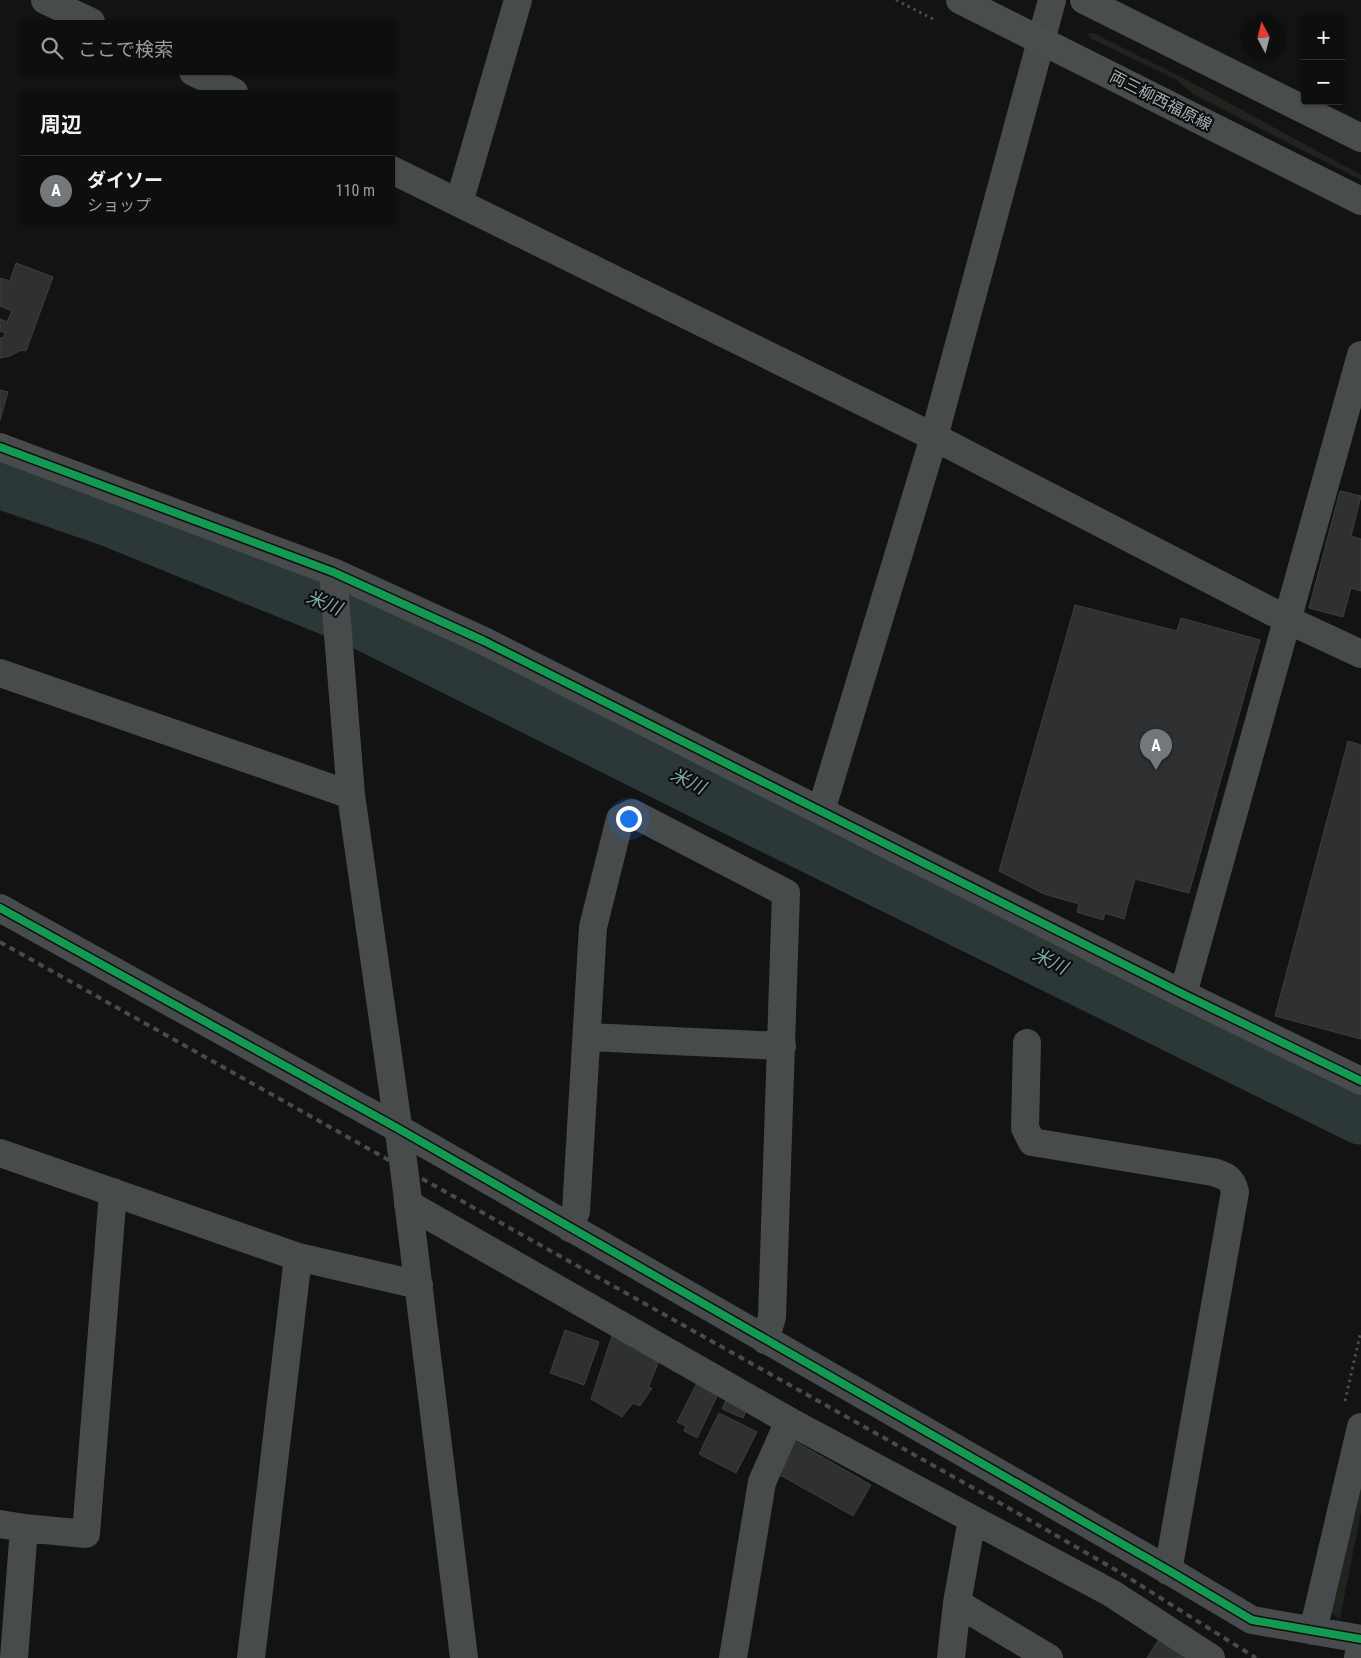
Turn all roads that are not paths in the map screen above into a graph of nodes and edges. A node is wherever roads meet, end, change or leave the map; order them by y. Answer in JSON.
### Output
{"nodes":[{"id":1,"x":45,"y":0,"type":"edge"},
{"id":2,"x":518,"y":0,"type":"edge"},
{"id":3,"x":960,"y":0,"type":"edge"},
{"id":4,"x":1052,"y":0,"type":"edge"},
{"id":5,"x":1084,"y":0,"type":"edge"},
{"id":6,"x":87,"y":20,"type":"edge"},
{"id":7,"x":1042,"y":40,"type":"junction"},
{"id":8,"x":199,"y":75,"type":"edge"},
{"id":9,"x":230,"y":90,"type":"edge"},
{"id":10,"x":1361,"y":138,"type":"edge"},
{"id":11,"x":395,"y":171,"type":"edge"},
{"id":12,"x":1361,"y":201,"type":"edge"},
{"id":13,"x":459,"y":203,"type":"junction"},
{"id":14,"x":1361,"y":355,"type":"edge"},
{"id":15,"x":934,"y":437,"type":"junction"},
{"id":16,"x":0,"y":447,"type":"edge"},
{"id":17,"x":334,"y":581,"type":"junction"},
{"id":18,"x":1288,"y":620,"type":"junction"},
{"id":19,"x":1361,"y":654,"type":"edge"},
{"id":20,"x":0,"y":672,"type":"edge"},
{"id":21,"x":351,"y":795,"type":"junction"},
{"id":22,"x":821,"y":811,"type":"junction"},
{"id":23,"x":0,"y":908,"type":"edge"},
{"id":24,"x":1183,"y":994,"type":"junction"},
{"id":25,"x":588,"y":1037,"type":"junction"},
{"id":26,"x":1028,"y":1043,"type":"dead end"},
{"id":27,"x":782,"y":1046,"type":"junction"},
{"id":28,"x":1361,"y":1081,"type":"edge"},
{"id":29,"x":399,"y":1129,"type":"junction"},
{"id":30,"x":0,"y":1152,"type":"edge"},
{"id":31,"x":113,"y":1192,"type":"junction"},
{"id":32,"x":408,"y":1204,"type":"junction"},
{"id":33,"x":570,"y":1228,"type":"junction"},
{"id":34,"x":298,"y":1258,"type":"junction"},
{"id":35,"x":419,"y":1285,"type":"junction"},
{"id":36,"x":765,"y":1340,"type":"junction"},
{"id":37,"x":789,"y":1421,"type":"junction"},
{"id":38,"x":1361,"y":1427,"type":"edge"},
{"id":39,"x":972,"y":1519,"type":"junction"},
{"id":40,"x":12,"y":1526,"type":"edge"},
{"id":41,"x":1168,"y":1571,"type":"junction"},
{"id":42,"x":957,"y":1603,"type":"junction"},
{"id":43,"x":1313,"y":1631,"type":"junction"},
{"id":44,"x":1361,"y":1639,"type":"edge"},
{"id":45,"x":1361,"y":1644,"type":"edge"},
{"id":46,"x":14,"y":1658,"type":"edge"},
{"id":47,"x":251,"y":1658,"type":"edge"},
{"id":48,"x":464,"y":1658,"type":"edge"},
{"id":49,"x":733,"y":1658,"type":"edge"},
{"id":50,"x":951,"y":1658,"type":"edge"},
{"id":51,"x":1049,"y":1658,"type":"edge"},
{"id":52,"x":1211,"y":1658,"type":"edge"},
{"id":53,"x":1358,"y":1658,"type":"edge"}],
"edges":[{"from":1,"to":6,"type":"street"},
{"from":2,"to":13,"type":"street"},
{"from":3,"to":7,"type":"main road","name":"両三柳西福原線"},
{"from":4,"to":7,"type":"street"},
{"from":5,"to":10,"type":"main road"},
{"from":7,"to":12,"type":"main road","name":"両三柳西福原線"},
{"from":7,"to":15,"type":"street"},
{"from":8,"to":9,"type":"street"},
{"from":11,"to":13,"type":"street"},
{"from":13,"to":15,"type":"street"},
{"from":14,"to":18,"type":"street"},
{"from":15,"to":18,"type":"street"},
{"from":15,"to":22,"type":"street"},
{"from":16,"to":17,"type":"street"},
{"from":17,"to":21,"type":"street"},
{"from":17,"to":22,"type":"street"},
{"from":18,"to":19,"type":"street"},
{"from":18,"to":24,"type":"street"},
{"from":20,"to":21,"type":"street"},
{"from":21,"to":29,"type":"street"},
{"from":22,"to":24,"type":"street"},
{"from":23,"to":29,"type":"street"},
{"from":24,"to":28,"type":"street"},
{"from":25,"to":27,"type":"street"},
{"from":25,"to":27,"type":"street"},
{"from":25,"to":33,"type":"street"},
{"from":26,"to":41,"type":"street"},
{"from":27,"to":36,"type":"street"},
{"from":29,"to":32,"type":"street"},
{"from":29,"to":33,"type":"street"},
{"from":30,"to":31,"type":"street"},
{"from":31,"to":34,"type":"street"},
{"from":31,"to":40,"type":"street"},
{"from":32,"to":35,"type":"street"},
{"from":32,"to":37,"type":"street"},
{"from":33,"to":36,"type":"street"},
{"from":34,"to":35,"type":"street"},
{"from":34,"to":47,"type":"street"},
{"from":35,"to":48,"type":"street"},
{"from":36,"to":41,"type":"street"},
{"from":37,"to":39,"type":"street"},
{"from":37,"to":49,"type":"street"},
{"from":38,"to":43,"type":"street"},
{"from":39,"to":42,"type":"street"},
{"from":39,"to":52,"type":"street"},
{"from":40,"to":46,"type":"street"},
{"from":41,"to":43,"type":"street"},
{"from":42,"to":50,"type":"street"},
{"from":42,"to":51,"type":"street"},
{"from":43,"to":44,"type":"street"},
{"from":45,"to":53,"type":"main road"}]}
